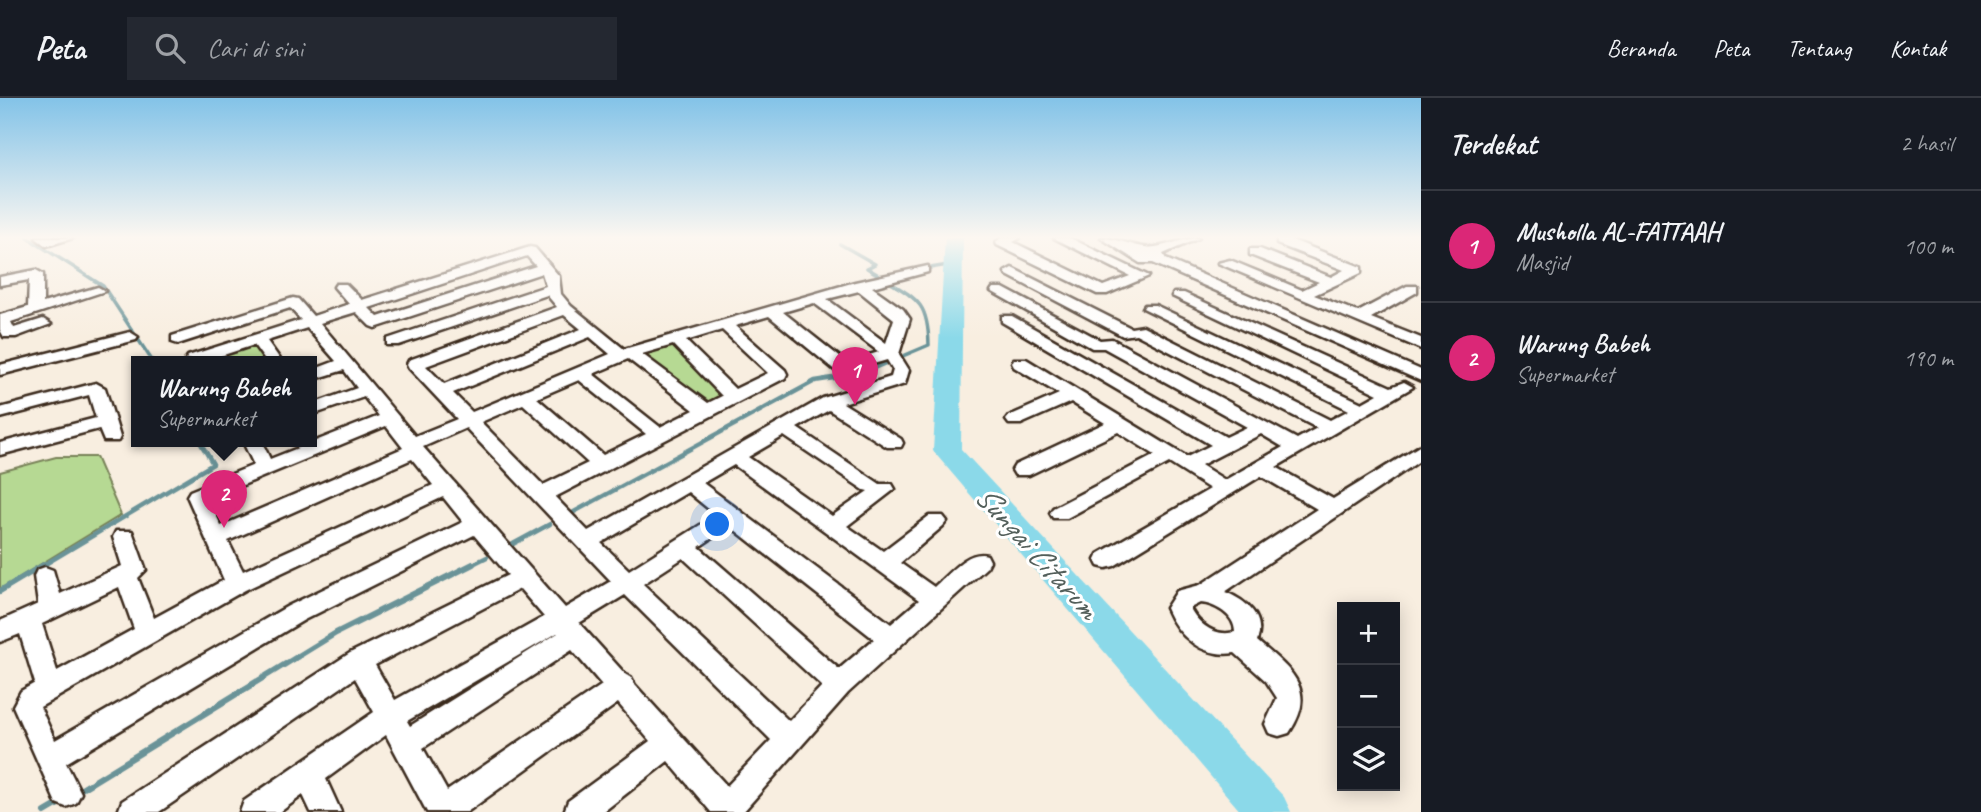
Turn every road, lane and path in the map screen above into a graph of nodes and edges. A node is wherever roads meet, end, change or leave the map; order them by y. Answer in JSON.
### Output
{"nodes":[{"id":1,"x":457,"y":271,"type":"edge"},
{"id":2,"x":532,"y":271,"type":"edge"},
{"id":3,"x":548,"y":271,"type":"edge"},
{"id":4,"x":914,"y":271,"type":"edge"},
{"id":5,"x":1062,"y":271,"type":"edge"},
{"id":6,"x":1074,"y":271,"type":"edge"},
{"id":7,"x":1132,"y":271,"type":"edge"},
{"id":8,"x":1189,"y":271,"type":"edge"},
{"id":9,"x":1237,"y":271,"type":"edge"},
{"id":10,"x":1308,"y":271,"type":"edge"},
{"id":11,"x":1353,"y":271,"type":"edge"},
{"id":12,"x":1012,"y":272,"type":"dead end"},
{"id":13,"x":1067,"y":274,"type":"junction"},
{"id":14,"x":0,"y":281,"type":"edge"},
{"id":15,"x":1332,"y":282,"type":"junction"},
{"id":16,"x":860,"y":285,"type":"junction"},
{"id":17,"x":341,"y":288,"type":"dead end"},
{"id":18,"x":554,"y":288,"type":"junction"},
{"id":19,"x":1412,"y":289,"type":"dead end"},
{"id":20,"x":98,"y":290,"type":"dead end"},
{"id":21,"x":998,"y":292,"type":"dead end"},
{"id":22,"x":1303,"y":295,"type":"junction"},
{"id":23,"x":816,"y":298,"type":"junction"},
{"id":24,"x":358,"y":304,"type":"junction"},
{"id":25,"x":35,"y":309,"type":"junction"},
{"id":26,"x":566,"y":309,"type":"junction"},
{"id":27,"x":772,"y":312,"type":"junction"},
{"id":28,"x":1359,"y":318,"type":"junction"},
{"id":29,"x":1,"y":319,"type":"edge"},
{"id":30,"x":1007,"y":319,"type":"dead end"},
{"id":31,"x":309,"y":320,"type":"junction"},
{"id":32,"x":375,"y":323,"type":"junction"},
{"id":33,"x":43,"y":324,"type":"dead end"},
{"id":34,"x":1142,"y":324,"type":"junction"},
{"id":35,"x":726,"y":325,"type":"junction"},
{"id":36,"x":591,"y":331,"type":"junction"},
{"id":37,"x":175,"y":335,"type":"joint"},
{"id":38,"x":130,"y":337,"type":"dead end"},
{"id":39,"x":257,"y":338,"type":"junction"},
{"id":40,"x":677,"y":339,"type":"junction"},
{"id":41,"x":393,"y":342,"type":"junction"},
{"id":42,"x":1102,"y":344,"type":"junction"},
{"id":43,"x":1421,"y":344,"type":"edge"},
{"id":44,"x":626,"y":354,"type":"junction"},
{"id":45,"x":891,"y":354,"type":"junction"},
{"id":46,"x":192,"y":356,"type":"edge"},
{"id":47,"x":206,"y":356,"type":"edge"},
{"id":48,"x":270,"y":356,"type":"edge"},
{"id":49,"x":1070,"y":356,"type":"junction"},
{"id":50,"x":347,"y":363,"type":"junction"},
{"id":51,"x":1020,"y":363,"type":"dead end"},
{"id":52,"x":415,"y":364,"type":"junction"},
{"id":53,"x":0,"y":370,"type":"edge"},
{"id":54,"x":317,"y":373,"type":"edge"},
{"id":55,"x":581,"y":373,"type":"junction"},
{"id":56,"x":1421,"y":376,"type":"edge"},
{"id":57,"x":868,"y":389,"type":"junction"},
{"id":58,"x":367,"y":390,"type":"junction"},
{"id":59,"x":440,"y":392,"type":"junction"},
{"id":60,"x":1072,"y":395,"type":"junction"},
{"id":61,"x":525,"y":396,"type":"junction"},
{"id":62,"x":732,"y":396,"type":"junction"},
{"id":63,"x":829,"y":402,"type":"junction"},
{"id":64,"x":317,"y":408,"type":"edge"},
{"id":65,"x":706,"y":410,"type":"junction"},
{"id":66,"x":1363,"y":410,"type":"junction"},
{"id":67,"x":0,"y":413,"type":"edge"},
{"id":68,"x":389,"y":418,"type":"junction"},
{"id":69,"x":467,"y":420,"type":"junction"},
{"id":70,"x":1015,"y":420,"type":"dead end"},
{"id":71,"x":865,"y":424,"type":"junction"},
{"id":72,"x":1119,"y":424,"type":"junction"},
{"id":73,"x":1261,"y":427,"type":"junction"},
{"id":74,"x":783,"y":428,"type":"junction"},
{"id":75,"x":1331,"y":428,"type":"junction"},
{"id":76,"x":658,"y":434,"type":"junction"},
{"id":77,"x":894,"y":443,"type":"dead end"},
{"id":78,"x":1225,"y":445,"type":"junction"},
{"id":79,"x":317,"y":446,"type":"edge"},
{"id":80,"x":255,"y":447,"type":"edge"},
{"id":81,"x":316,"y":447,"type":"edge"},
{"id":82,"x":413,"y":447,"type":"junction"},
{"id":83,"x":1298,"y":447,"type":"junction"},
{"id":84,"x":0,"y":449,"type":"edge"},
{"id":85,"x":1421,"y":451,"type":"edge"},
{"id":86,"x":735,"y":457,"type":"junction"},
{"id":87,"x":1178,"y":460,"type":"junction"},
{"id":88,"x":601,"y":464,"type":"junction"},
{"id":89,"x":265,"y":467,"type":"junction"},
{"id":90,"x":1261,"y":467,"type":"junction"},
{"id":91,"x":1022,"y":470,"type":"dead end"},
{"id":92,"x":689,"y":483,"type":"junction"},
{"id":93,"x":447,"y":487,"type":"junction"},
{"id":94,"x":1225,"y":489,"type":"junction"},
{"id":95,"x":539,"y":496,"type":"junction"},
{"id":96,"x":1333,"y":509,"type":"junction"},
{"id":97,"x":1060,"y":513,"type":"dead end"},
{"id":98,"x":730,"y":516,"type":"junction"},
{"id":99,"x":936,"y":521,"type":"dead end"},
{"id":100,"x":477,"y":524,"type":"junction"},
{"id":101,"x":831,"y":527,"type":"junction"},
{"id":102,"x":124,"y":537,"type":"dead end"},
{"id":103,"x":215,"y":538,"type":"junction"},
{"id":104,"x":586,"y":542,"type":"junction"},
{"id":105,"x":684,"y":546,"type":"junction"},
{"id":106,"x":1106,"y":560,"type":"dead end"},
{"id":107,"x":979,"y":561,"type":"dead end"},
{"id":108,"x":883,"y":564,"type":"junction"},
{"id":109,"x":45,"y":576,"type":"dead end"},
{"id":110,"x":126,"y":576,"type":"junction"},
{"id":111,"x":524,"y":577,"type":"junction"},
{"id":112,"x":627,"y":583,"type":"junction"},
{"id":113,"x":237,"y":584,"type":"junction"},
{"id":114,"x":1204,"y":594,"type":"junction"},
{"id":115,"x":933,"y":599,"type":"junction"},
{"id":116,"x":51,"y":609,"type":"junction"},
{"id":117,"x":28,"y":619,"type":"junction"},
{"id":118,"x":565,"y":626,"type":"junction"},
{"id":119,"x":0,"y":632,"type":"edge"},
{"id":120,"x":148,"y":634,"type":"junction"},
{"id":121,"x":892,"y":639,"type":"junction"},
{"id":122,"x":1240,"y":642,"type":"junction"},
{"id":123,"x":359,"y":661,"type":"junction"},
{"id":124,"x":622,"y":685,"type":"junction"},
{"id":125,"x":839,"y":685,"type":"junction"},
{"id":126,"x":49,"y":687,"type":"junction"},
{"id":127,"x":389,"y":717,"type":"junction"},
{"id":128,"x":1279,"y":724,"type":"dead end"},
{"id":129,"x":791,"y":741,"type":"junction"},
{"id":130,"x":670,"y":742,"type":"junction"},
{"id":131,"x":406,"y":744,"type":"junction"},
{"id":132,"x":49,"y":758,"type":"junction"},
{"id":133,"x":309,"y":775,"type":"junction"},
{"id":134,"x":66,"y":793,"type":"dead end"},
{"id":135,"x":725,"y":810,"type":"edge"},
{"id":136,"x":133,"y":812,"type":"edge"},
{"id":137,"x":255,"y":812,"type":"edge"},
{"id":138,"x":326,"y":812,"type":"edge"},
{"id":139,"x":442,"y":812,"type":"edge"},
{"id":140,"x":579,"y":812,"type":"edge"}],
"edges":[{"from":1,"to":24,"type":"street"},
{"from":2,"to":32,"type":"street"},
{"from":3,"to":18,"type":"street"},
{"from":4,"to":16,"type":"street"},
{"from":5,"to":13,"type":"street"},
{"from":6,"to":13,"type":"street"},
{"from":7,"to":13,"type":"street"},
{"from":8,"to":56,"type":"street"},
{"from":9,"to":22,"type":"street"},
{"from":10,"to":15,"type":"street"},
{"from":11,"to":15,"type":"street"},
{"from":12,"to":34,"type":"street"},
{"from":14,"to":25,"type":"street"},
{"from":15,"to":22,"type":"street"},
{"from":16,"to":23,"type":"street"},
{"from":16,"to":45,"type":"street"},
{"from":17,"to":24,"type":"street"},
{"from":18,"to":26,"type":"street"},
{"from":18,"to":41,"type":"street"},
{"from":19,"to":28,"type":"street"},
{"from":20,"to":25,"type":"street"},
{"from":21,"to":42,"type":"street"},
{"from":22,"to":28,"type":"street"},
{"from":23,"to":27,"type":"street"},
{"from":23,"to":45,"type":"street"},
{"from":24,"to":31,"type":"street"},
{"from":24,"to":32,"type":"street"},
{"from":25,"to":29,"type":"street"},
{"from":26,"to":36,"type":"street"},
{"from":26,"to":52,"type":"street"},
{"from":27,"to":35,"type":"street"},
{"from":27,"to":45,"type":"street"},
{"from":28,"to":43,"type":"street"},
{"from":29,"to":33,"type":"street"},
{"from":30,"to":49,"type":"street"},
{"from":31,"to":37,"type":"street"},
{"from":31,"to":39,"type":"street"},
{"from":31,"to":50,"type":"street"},
{"from":32,"to":41,"type":"street"},
{"from":34,"to":42,"type":"street"},
{"from":34,"to":66,"type":"street"},
{"from":34,"to":66,"type":"street"},
{"from":34,"to":75,"type":"street"},
{"from":35,"to":40,"type":"street"},
{"from":35,"to":62,"type":"street"},
{"from":36,"to":44,"type":"street"},
{"from":36,"to":59,"type":"street"},
{"from":37,"to":46,"type":"street"},
{"from":38,"to":53,"type":"street"},
{"from":39,"to":47,"type":"street"},
{"from":39,"to":48,"type":"street"},
{"from":40,"to":44,"type":"street"},
{"from":40,"to":62,"type":"street"},
{"from":41,"to":52,"type":"street"},
{"from":42,"to":49,"type":"street"},
{"from":42,"to":73,"type":"street"},
{"from":44,"to":55,"type":"street"},
{"from":44,"to":65,"type":"street"},
{"from":45,"to":57,"type":"street"},
{"from":49,"to":78,"type":"street"},
{"from":50,"to":54,"type":"street"},
{"from":50,"to":58,"type":"street"},
{"from":51,"to":60,"type":"street"},
{"from":52,"to":59,"type":"street"},
{"from":55,"to":61,"type":"street"},
{"from":55,"to":76,"type":"street"},
{"from":57,"to":63,"type":"street"},
{"from":57,"to":71,"type":"street"},
{"from":58,"to":64,"type":"street"},
{"from":58,"to":68,"type":"street"},
{"from":59,"to":69,"type":"street"},
{"from":60,"to":70,"type":"street"},
{"from":60,"to":72,"type":"street"},
{"from":61,"to":69,"type":"street"},
{"from":61,"to":88,"type":"street"},
{"from":62,"to":65,"type":"street"},
{"from":63,"to":71,"type":"street"},
{"from":63,"to":74,"type":"street"},
{"from":65,"to":76,"type":"street"},
{"from":66,"to":75,"type":"street"},
{"from":67,"to":84,"type":"street"},
{"from":68,"to":79,"type":"street"},
{"from":68,"to":82,"type":"street"},
{"from":69,"to":82,"type":"street"},
{"from":69,"to":95,"type":"street"},
{"from":71,"to":77,"type":"street"},
{"from":72,"to":87,"type":"street"},
{"from":72,"to":91,"type":"street"},
{"from":73,"to":78,"type":"street"},
{"from":73,"to":83,"type":"street"},
{"from":74,"to":86,"type":"street"},
{"from":74,"to":101,"type":"street"},
{"from":75,"to":83,"type":"street"},
{"from":76,"to":88,"type":"street"},
{"from":78,"to":87,"type":"street"},
{"from":80,"to":89,"type":"street"},
{"from":81,"to":89,"type":"street"},
{"from":82,"to":93,"type":"street"},
{"from":82,"to":103,"type":"street"},
{"from":83,"to":90,"type":"street"},
{"from":85,"to":96,"type":"street"},
{"from":86,"to":92,"type":"street"},
{"from":86,"to":101,"type":"street"},
{"from":87,"to":94,"type":"street"},
{"from":87,"to":97,"type":"street"},
{"from":88,"to":95,"type":"street"},
{"from":89,"to":103,"type":"street"},
{"from":90,"to":94,"type":"street"},
{"from":90,"to":96,"type":"street"},
{"from":92,"to":98,"type":"street"},
{"from":92,"to":104,"type":"street"},
{"from":93,"to":100,"type":"street"},
{"from":93,"to":113,"type":"street"},
{"from":94,"to":106,"type":"street"},
{"from":95,"to":104,"type":"street"},
{"from":96,"to":114,"type":"street"},
{"from":98,"to":105,"type":"street"},
{"from":98,"to":121,"type":"street"},
{"from":99,"to":108,"type":"street"},
{"from":100,"to":111,"type":"street"},
{"from":100,"to":132,"type":"street"},
{"from":101,"to":108,"type":"street"},
{"from":102,"to":110,"type":"street"},
{"from":103,"to":113,"type":"street"},
{"from":104,"to":112,"type":"street"},
{"from":105,"to":112,"type":"street"},
{"from":105,"to":125,"type":"street"},
{"from":107,"to":115,"type":"street"},
{"from":108,"to":115,"type":"street"},
{"from":109,"to":116,"type":"street"},
{"from":110,"to":116,"type":"street"},
{"from":110,"to":120,"type":"street"},
{"from":111,"to":118,"type":"street"},
{"from":111,"to":123,"type":"street"},
{"from":112,"to":118,"type":"street"},
{"from":112,"to":129,"type":"street"},
{"from":113,"to":120,"type":"street"},
{"from":114,"to":122,"type":"street"},
{"from":114,"to":122,"type":"street"},
{"from":115,"to":121,"type":"street"},
{"from":116,"to":117,"type":"street"},
{"from":117,"to":119,"type":"street"},
{"from":117,"to":126,"type":"street"},
{"from":118,"to":124,"type":"street"},
{"from":118,"to":127,"type":"street"},
{"from":118,"to":131,"type":"street"},
{"from":120,"to":126,"type":"street"},
{"from":121,"to":125,"type":"street"},
{"from":122,"to":128,"type":"street"},
{"from":123,"to":127,"type":"street"},
{"from":123,"to":136,"type":"street"},
{"from":124,"to":130,"type":"street"},
{"from":124,"to":139,"type":"street"},
{"from":125,"to":129,"type":"street"},
{"from":126,"to":132,"type":"street"},
{"from":127,"to":131,"type":"street"},
{"from":127,"to":133,"type":"street"},
{"from":129,"to":135,"type":"street"},
{"from":130,"to":135,"type":"street"},
{"from":130,"to":140,"type":"street"},
{"from":131,"to":139,"type":"street"},
{"from":132,"to":134,"type":"street"},
{"from":133,"to":137,"type":"street"},
{"from":133,"to":138,"type":"street"}]}
